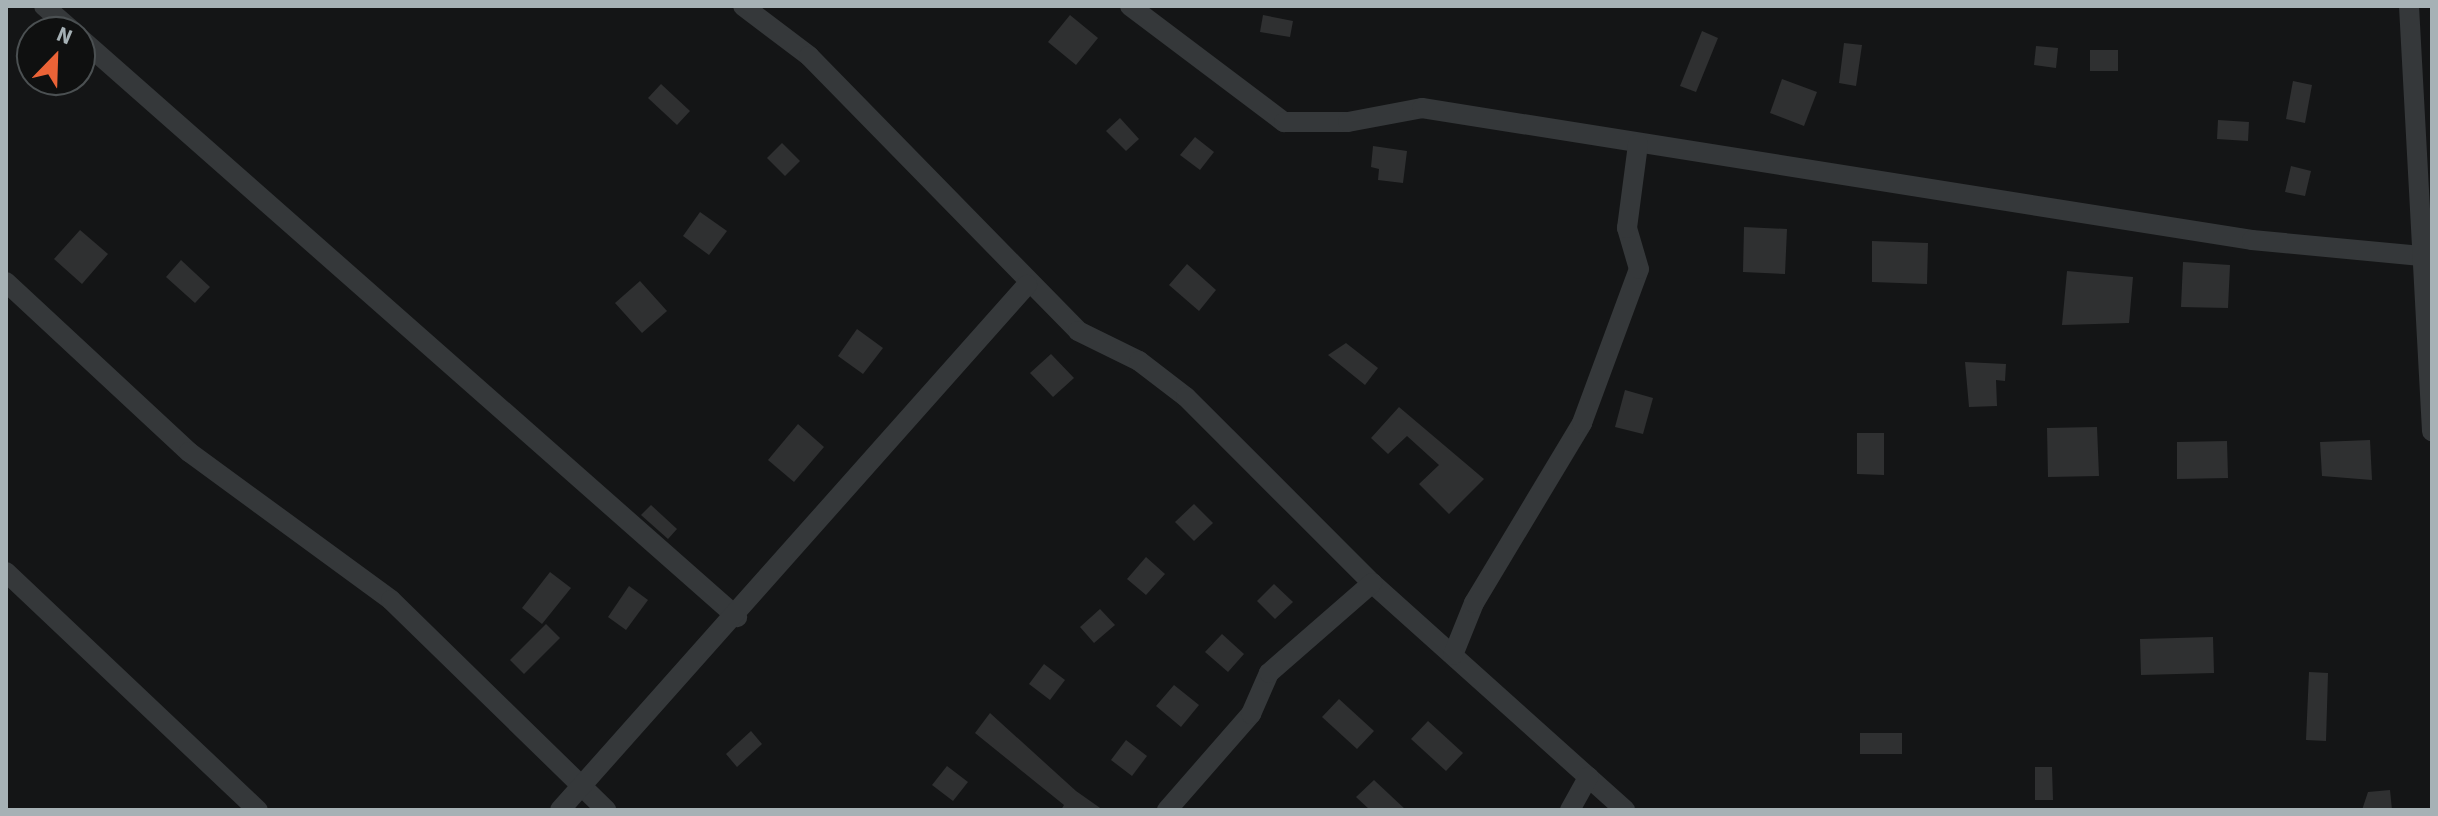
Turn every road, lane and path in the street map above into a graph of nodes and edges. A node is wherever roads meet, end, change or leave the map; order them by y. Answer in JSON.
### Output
{"nodes":[{"id":1,"x":743,"y":6,"type":"edge"},
{"id":2,"x":1130,"y":6,"type":"edge"},
{"id":3,"x":2409,"y":6,"type":"edge"},
{"id":4,"x":96,"y":52,"type":"edge"},
{"id":5,"x":1638,"y":144,"type":"junction"},
{"id":6,"x":2424,"y":191,"type":"edge"},
{"id":7,"x":2421,"y":256,"type":"junction"},
{"id":8,"x":6,"y":282,"type":"edge"},
{"id":9,"x":1027,"y":285,"type":"junction"},
{"id":10,"x":2432,"y":431,"type":"edge"},
{"id":11,"x":6,"y":572,"type":"edge"},
{"id":12,"x":1372,"y":583,"type":"junction"},
{"id":13,"x":737,"y":617,"type":"junction"},
{"id":14,"x":1453,"y":655,"type":"junction"},
{"id":15,"x":1588,"y":777,"type":"junction"},
{"id":16,"x":581,"y":789,"type":"junction"},
{"id":17,"x":258,"y":810,"type":"edge"},
{"id":18,"x":560,"y":810,"type":"edge"},
{"id":19,"x":606,"y":810,"type":"edge"},
{"id":20,"x":1167,"y":810,"type":"edge"},
{"id":21,"x":1570,"y":810,"type":"edge"},
{"id":22,"x":1625,"y":810,"type":"edge"}],
"edges":[{"from":1,"to":9,"type":"street"},
{"from":2,"to":5,"type":"street"},
{"from":3,"to":6,"type":"street"},
{"from":4,"to":13,"type":"street"},
{"from":5,"to":7,"type":"street"},
{"from":5,"to":14,"type":"street"},
{"from":6,"to":7,"type":"street"},
{"from":7,"to":10,"type":"street"},
{"from":8,"to":16,"type":"street"},
{"from":9,"to":12,"type":"street"},
{"from":9,"to":13,"type":"street"},
{"from":11,"to":17,"type":"street"},
{"from":12,"to":14,"type":"street"},
{"from":12,"to":20,"type":"street"},
{"from":13,"to":16,"type":"street"},
{"from":14,"to":15,"type":"street"},
{"from":15,"to":21,"type":"street"},
{"from":15,"to":22,"type":"street"},
{"from":16,"to":18,"type":"street"},
{"from":16,"to":19,"type":"street"}]}
